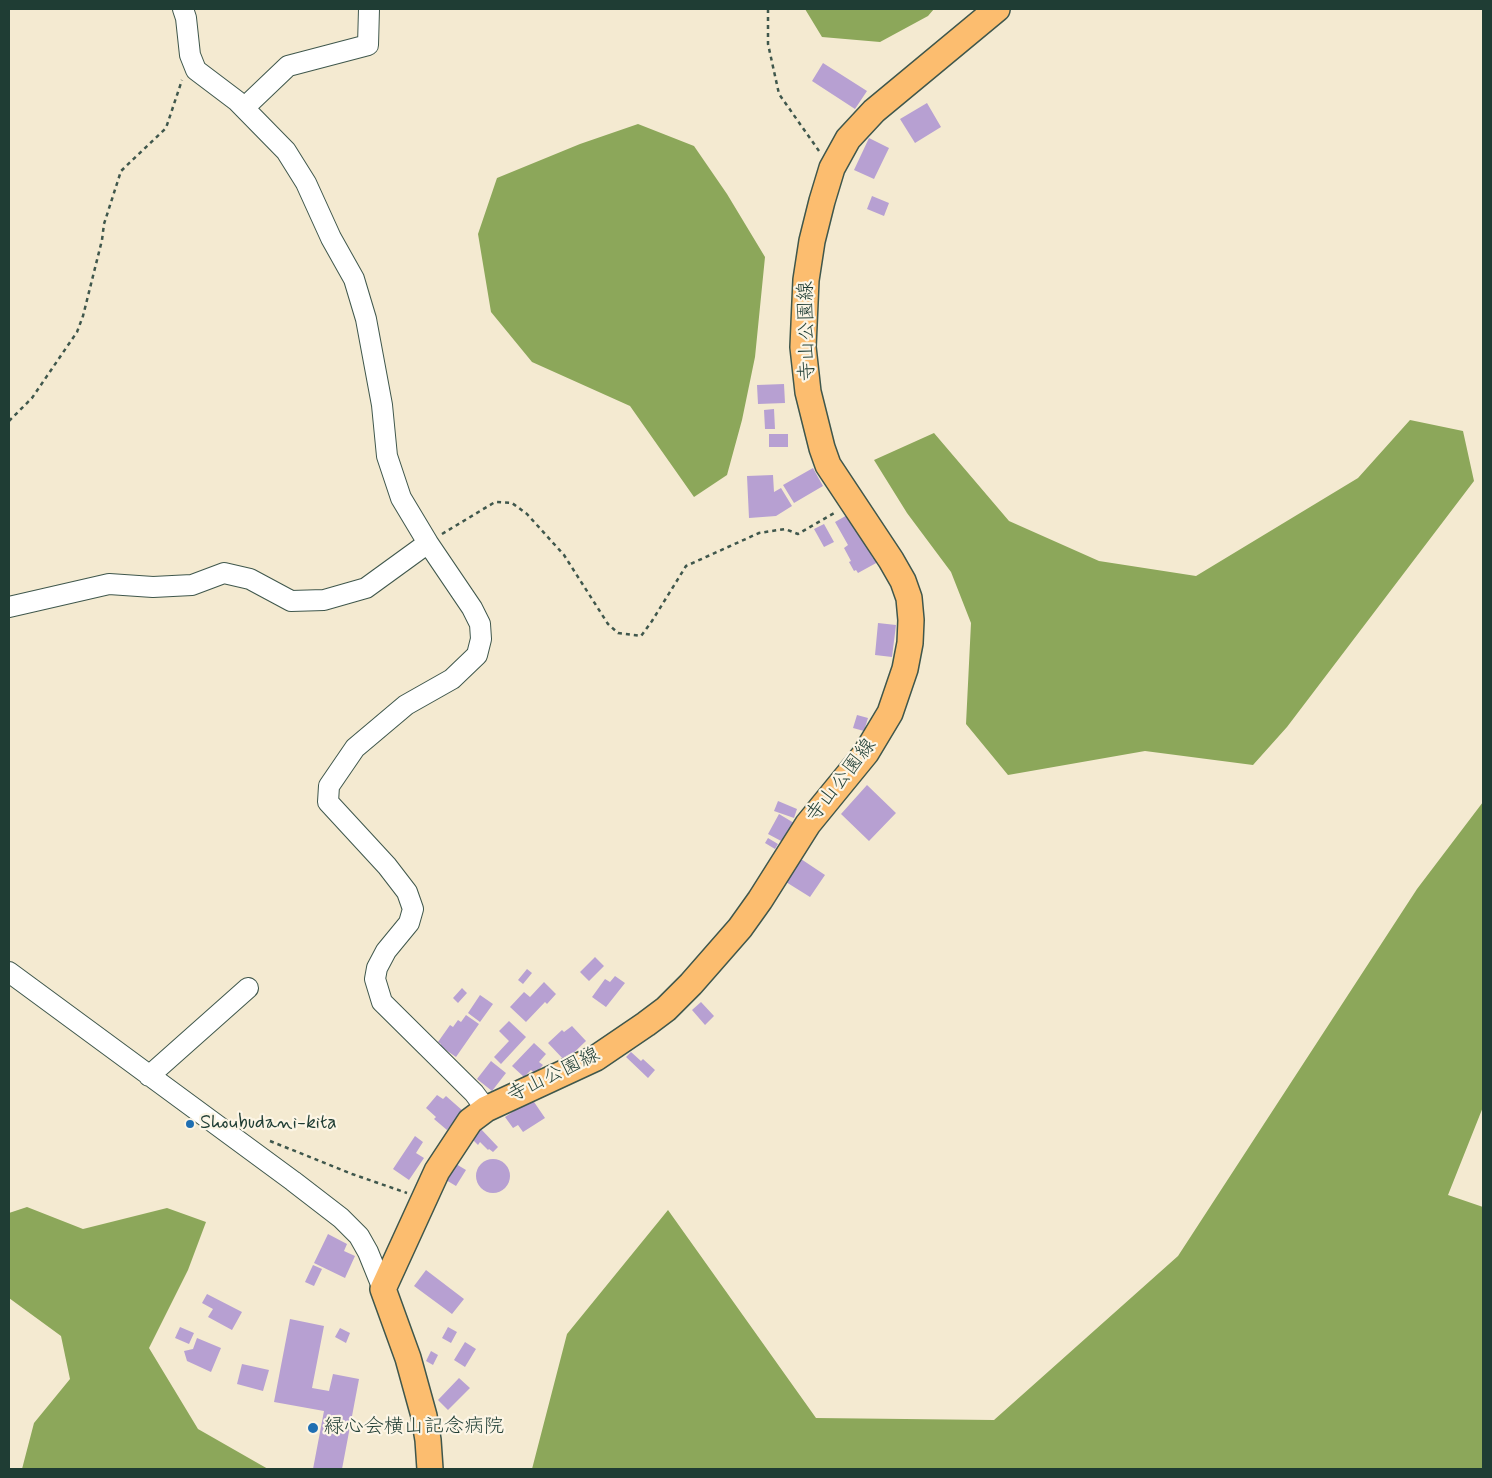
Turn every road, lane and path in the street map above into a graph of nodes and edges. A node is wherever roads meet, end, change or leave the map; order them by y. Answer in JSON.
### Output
{"nodes":[{"id":1,"x":183,"y":9,"type":"edge"},
{"id":2,"x":369,"y":9,"type":"edge"},
{"id":3,"x":768,"y":9,"type":"edge"},
{"id":4,"x":997,"y":9,"type":"edge"},
{"id":5,"x":190,"y":55,"type":"junction"},
{"id":6,"x":244,"y":108,"type":"junction"},
{"id":7,"x":832,"y":168,"type":"junction"},
{"id":8,"x":9,"y":422,"type":"edge"},
{"id":9,"x":854,"y":502,"type":"junction"},
{"id":10,"x":428,"y":543,"type":"junction"},
{"id":11,"x":9,"y":607,"type":"edge"},
{"id":12,"x":9,"y":973,"type":"edge"},
{"id":13,"x":248,"y":988,"type":"dead end"},
{"id":14,"x":150,"y":1076,"type":"junction"},
{"id":15,"x":486,"y":1108,"type":"junction"},
{"id":16,"x":266,"y":1140,"type":"dead end"},
{"id":17,"x":410,"y":1194,"type":"dead end"},
{"id":18,"x":383,"y":1289,"type":"junction"},
{"id":19,"x":430,"y":1469,"type":"edge"}],
"edges":[{"from":1,"to":5,"type":"street"},
{"from":2,"to":6,"type":"street"},
{"from":3,"to":7,"type":"path"},
{"from":4,"to":7,"type":"main road","name":"寺山公園線"},
{"from":5,"to":6,"type":"street"},
{"from":5,"to":8,"type":"path"},
{"from":6,"to":10,"type":"street"},
{"from":7,"to":9,"type":"main road","name":"寺山公園線"},
{"from":9,"to":10,"type":"path"},
{"from":9,"to":15,"type":"main road","name":"寺山公園線"},
{"from":10,"to":11,"type":"street"},
{"from":10,"to":15,"type":"street"},
{"from":12,"to":14,"type":"street"},
{"from":13,"to":14,"type":"street"},
{"from":14,"to":18,"type":"street"},
{"from":15,"to":18,"type":"main road","name":"寺山公園線"},
{"from":16,"to":17,"type":"path"},
{"from":18,"to":19,"type":"main road"}]}
